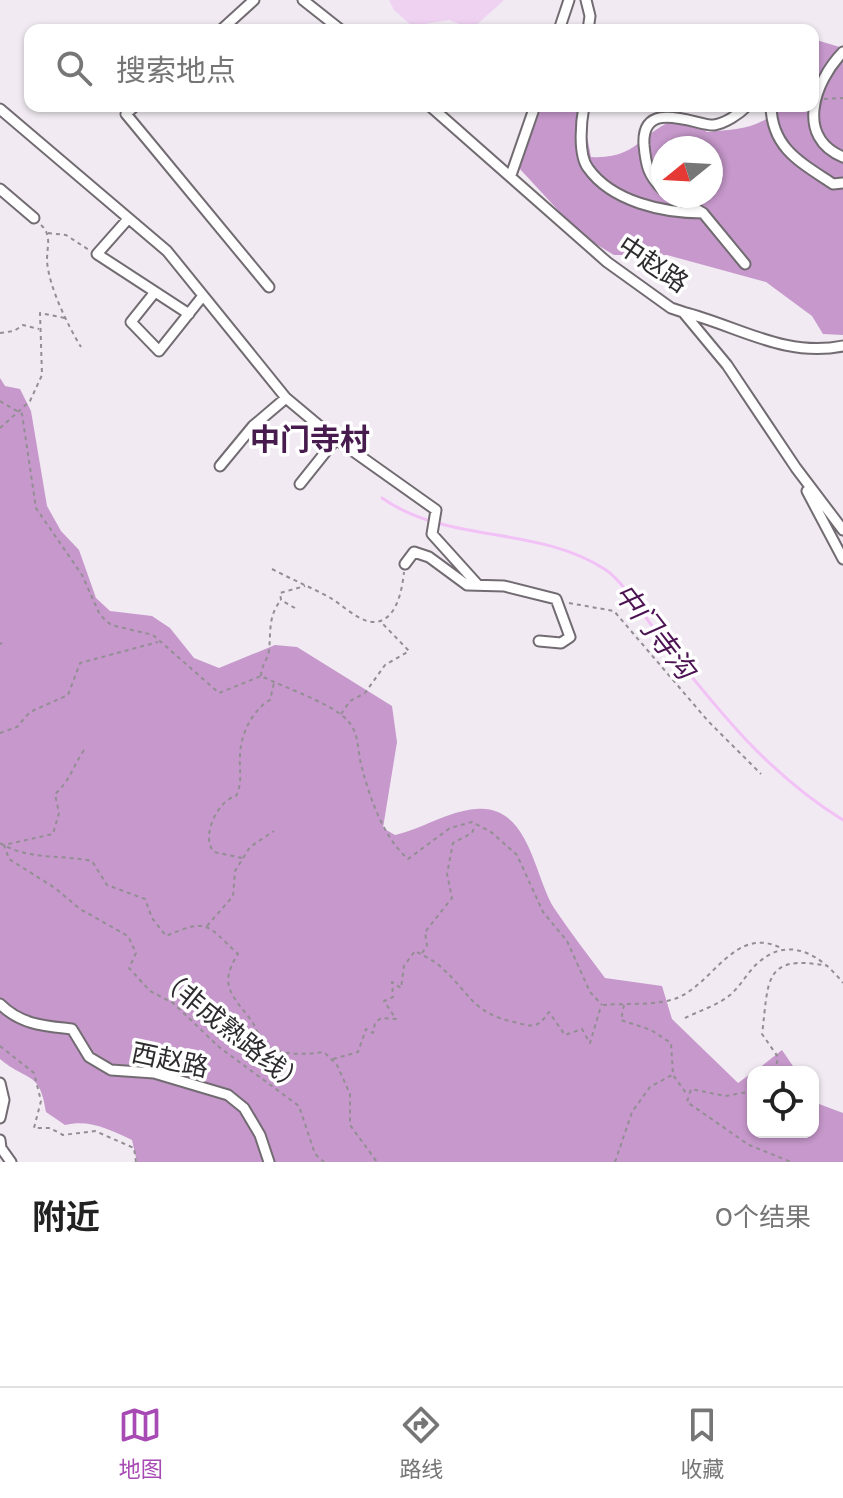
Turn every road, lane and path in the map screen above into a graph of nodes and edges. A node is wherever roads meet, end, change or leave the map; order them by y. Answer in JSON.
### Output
{"nodes":[{"id":1,"x":254,"y":0,"type":"edge"},
{"id":2,"x":303,"y":0,"type":"edge"},
{"id":3,"x":569,"y":0,"type":"edge"},
{"id":4,"x":586,"y":0,"type":"edge"},
{"id":5,"x":228,"y":24,"type":"edge"},
{"id":6,"x":333,"y":24,"type":"edge"},
{"id":7,"x":561,"y":24,"type":"edge"},
{"id":8,"x":589,"y":24,"type":"edge"},
{"id":9,"x":843,"y":52,"type":"edge"},
{"id":10,"x":819,"y":90,"type":"edge"},
{"id":11,"x":843,"y":98,"type":"edge"},
{"id":12,"x":819,"y":99,"type":"edge"},
{"id":13,"x":0,"y":109,"type":"edge"},
{"id":14,"x":128,"y":112,"type":"edge"},
{"id":15,"x":437,"y":112,"type":"edge"},
{"id":16,"x":533,"y":112,"type":"edge"},
{"id":17,"x":584,"y":112,"type":"edge"},
{"id":18,"x":739,"y":112,"type":"edge"},
{"id":19,"x":771,"y":112,"type":"edge"},
{"id":20,"x":813,"y":112,"type":"edge"},
{"id":21,"x":843,"y":157,"type":"edge"},
{"id":22,"x":511,"y":175,"type":"junction"},
{"id":23,"x":651,"y":177,"type":"edge"},
{"id":24,"x":843,"y":183,"type":"edge"},
{"id":25,"x":0,"y":189,"type":"edge"},
{"id":26,"x":694,"y":208,"type":"edge"},
{"id":27,"x":703,"y":213,"type":"junction"},
{"id":28,"x":34,"y":218,"type":"joint"},
{"id":29,"x":128,"y":219,"type":"junction"},
{"id":30,"x":47,"y":233,"type":"junction"},
{"id":31,"x":97,"y":254,"type":"junction"},
{"id":32,"x":745,"y":264,"type":"dead end"},
{"id":33,"x":269,"y":287,"type":"dead end"},
{"id":34,"x":155,"y":292,"type":"junction"},
{"id":35,"x":202,"y":297,"type":"junction"},
{"id":36,"x":683,"y":312,"type":"junction"},
{"id":37,"x":189,"y":314,"type":"junction"},
{"id":38,"x":65,"y":318,"type":"junction"},
{"id":39,"x":40,"y":329,"type":"junction"},
{"id":40,"x":0,"y":333,"type":"edge"},
{"id":41,"x":843,"y":346,"type":"edge"},
{"id":42,"x":81,"y":347,"type":"dead end"},
{"id":43,"x":286,"y":398,"type":"junction"},
{"id":44,"x":0,"y":401,"type":"edge"},
{"id":45,"x":16,"y":410,"type":"junction"},
{"id":46,"x":0,"y":428,"type":"edge"},
{"id":47,"x":336,"y":439,"type":"junction"},
{"id":48,"x":220,"y":466,"type":"dead end"},
{"id":49,"x":796,"y":468,"type":"junction"},
{"id":50,"x":300,"y":484,"type":"dead end"},
{"id":51,"x":843,"y":530,"type":"edge"},
{"id":52,"x":843,"y":559,"type":"edge"},
{"id":53,"x":405,"y":564,"type":"joint"},
{"id":54,"x":272,"y":569,"type":"dead end"},
{"id":55,"x":478,"y":585,"type":"junction"},
{"id":56,"x":306,"y":586,"type":"junction"},
{"id":57,"x":556,"y":599,"type":"junction"},
{"id":58,"x":281,"y":600,"type":"junction"},
{"id":59,"x":295,"y":608,"type":"dead end"},
{"id":60,"x":380,"y":621,"type":"junction"},
{"id":61,"x":539,"y":641,"type":"dead end"},
{"id":62,"x":159,"y":642,"type":"junction"},
{"id":63,"x":261,"y":676,"type":"junction"},
{"id":64,"x":273,"y":682,"type":"junction"},
{"id":65,"x":341,"y":715,"type":"junction"},
{"id":66,"x":0,"y":733,"type":"edge"},
{"id":67,"x":84,"y":750,"type":"dead end"},
{"id":68,"x":761,"y":774,"type":"dead end"},
{"id":69,"x":475,"y":824,"type":"junction"},
{"id":70,"x":274,"y":831,"type":"dead end"},
{"id":71,"x":2,"y":844,"type":"edge"},
{"id":72,"x":242,"y":858,"type":"junction"},
{"id":73,"x":207,"y":926,"type":"junction"},
{"id":74,"x":781,"y":948,"type":"junction"},
{"id":75,"x":421,"y":954,"type":"junction"},
{"id":76,"x":829,"y":966,"type":"junction"},
{"id":77,"x":843,"y":983,"type":"edge"},
{"id":78,"x":624,"y":1003,"type":"junction"},
{"id":79,"x":0,"y":1004,"type":"edge"},
{"id":80,"x":602,"y":1005,"type":"junction"},
{"id":81,"x":685,"y":1018,"type":"dead end"},
{"id":82,"x":0,"y":1046,"type":"edge"},
{"id":83,"x":332,"y":1060,"type":"junction"},
{"id":84,"x":776,"y":1066,"type":"edge"},
{"id":85,"x":673,"y":1075,"type":"junction"},
{"id":86,"x":0,"y":1083,"type":"edge"},
{"id":87,"x":747,"y":1092,"type":"edge"},
{"id":88,"x":687,"y":1094,"type":"junction"},
{"id":89,"x":0,"y":1118,"type":"edge"},
{"id":90,"x":0,"y":1140,"type":"edge"},
{"id":91,"x":782,"y":1160,"type":"edge"},
{"id":92,"x":11,"y":1162,"type":"edge"},
{"id":93,"x":136,"y":1162,"type":"edge"},
{"id":94,"x":269,"y":1162,"type":"edge"},
{"id":95,"x":324,"y":1162,"type":"edge"},
{"id":96,"x":377,"y":1162,"type":"edge"},
{"id":97,"x":615,"y":1162,"type":"edge"},
{"id":98,"x":791,"y":1162,"type":"edge"}],
"edges":[{"from":1,"to":5,"type":"street"},
{"from":2,"to":6,"type":"street"},
{"from":3,"to":7,"type":"street"},
{"from":4,"to":8,"type":"street"},
{"from":9,"to":10,"type":"street"},
{"from":11,"to":12,"type":"path"},
{"from":13,"to":29,"type":"street"},
{"from":14,"to":33,"type":"street"},
{"from":15,"to":22,"type":"street","name":"中赵路"},
{"from":16,"to":22,"type":"street"},
{"from":17,"to":27,"type":"street"},
{"from":18,"to":23,"type":"street"},
{"from":19,"to":24,"type":"street"},
{"from":20,"to":21,"type":"street"},
{"from":22,"to":36,"type":"street","name":"中赵路"},
{"from":25,"to":28,"type":"street"},
{"from":26,"to":27,"type":"street"},
{"from":27,"to":32,"type":"street"},
{"from":28,"to":30,"type":"path"},
{"from":29,"to":31,"type":"street"},
{"from":29,"to":35,"type":"street"},
{"from":30,"to":31,"type":"path"},
{"from":30,"to":38,"type":"path"},
{"from":31,"to":34,"type":"street"},
{"from":34,"to":37,"type":"street"},
{"from":34,"to":37,"type":"street"},
{"from":35,"to":37,"type":"street"},
{"from":35,"to":43,"type":"street"},
{"from":36,"to":41,"type":"street"},
{"from":36,"to":49,"type":"street","name":"中赵路"},
{"from":38,"to":39,"type":"path"},
{"from":38,"to":42,"type":"path"},
{"from":39,"to":40,"type":"path"},
{"from":39,"to":45,"type":"path"},
{"from":43,"to":47,"type":"street"},
{"from":43,"to":48,"type":"street"},
{"from":44,"to":45,"type":"path"},
{"from":45,"to":46,"type":"path"},
{"from":45,"to":62,"type":"path"},
{"from":47,"to":50,"type":"street"},
{"from":47,"to":55,"type":"street"},
{"from":49,"to":51,"type":"street","name":"中赵路"},
{"from":49,"to":52,"type":"street"},
{"from":53,"to":55,"type":"street"},
{"from":53,"to":60,"type":"path"},
{"from":54,"to":56,"type":"path"},
{"from":55,"to":57,"type":"street"},
{"from":56,"to":58,"type":"path"},
{"from":56,"to":60,"type":"path"},
{"from":57,"to":61,"type":"street"},
{"from":57,"to":68,"type":"path"},
{"from":58,"to":59,"type":"path"},
{"from":58,"to":63,"type":"path"},
{"from":60,"to":65,"type":"path"},
{"from":62,"to":63,"type":"path"},
{"from":62,"to":66,"type":"path"},
{"from":63,"to":64,"type":"path"},
{"from":64,"to":65,"type":"path"},
{"from":64,"to":72,"type":"path"},
{"from":65,"to":69,"type":"path"},
{"from":67,"to":71,"type":"path"},
{"from":69,"to":75,"type":"path"},
{"from":69,"to":80,"type":"path"},
{"from":70,"to":72,"type":"path"},
{"from":71,"to":73,"type":"path"},
{"from":71,"to":95,"type":"path","name":"（非成熟路线）"},
{"from":72,"to":73,"type":"path"},
{"from":73,"to":83,"type":"path"},
{"from":74,"to":76,"type":"path"},
{"from":74,"to":78,"type":"path"},
{"from":74,"to":81,"type":"path"},
{"from":75,"to":80,"type":"path"},
{"from":75,"to":83,"type":"path"},
{"from":76,"to":77,"type":"path"},
{"from":76,"to":84,"type":"path"},
{"from":78,"to":80,"type":"path"},
{"from":78,"to":85,"type":"path"},
{"from":79,"to":94,"type":"street","name":"西赵路"},
{"from":82,"to":93,"type":"path"},
{"from":83,"to":96,"type":"path"},
{"from":85,"to":88,"type":"path"},
{"from":85,"to":97,"type":"path"},
{"from":86,"to":89,"type":"street"},
{"from":87,"to":88,"type":"path"},
{"from":88,"to":91,"type":"path"},
{"from":90,"to":92,"type":"street"},
{"from":91,"to":98,"type":"path"}]}
